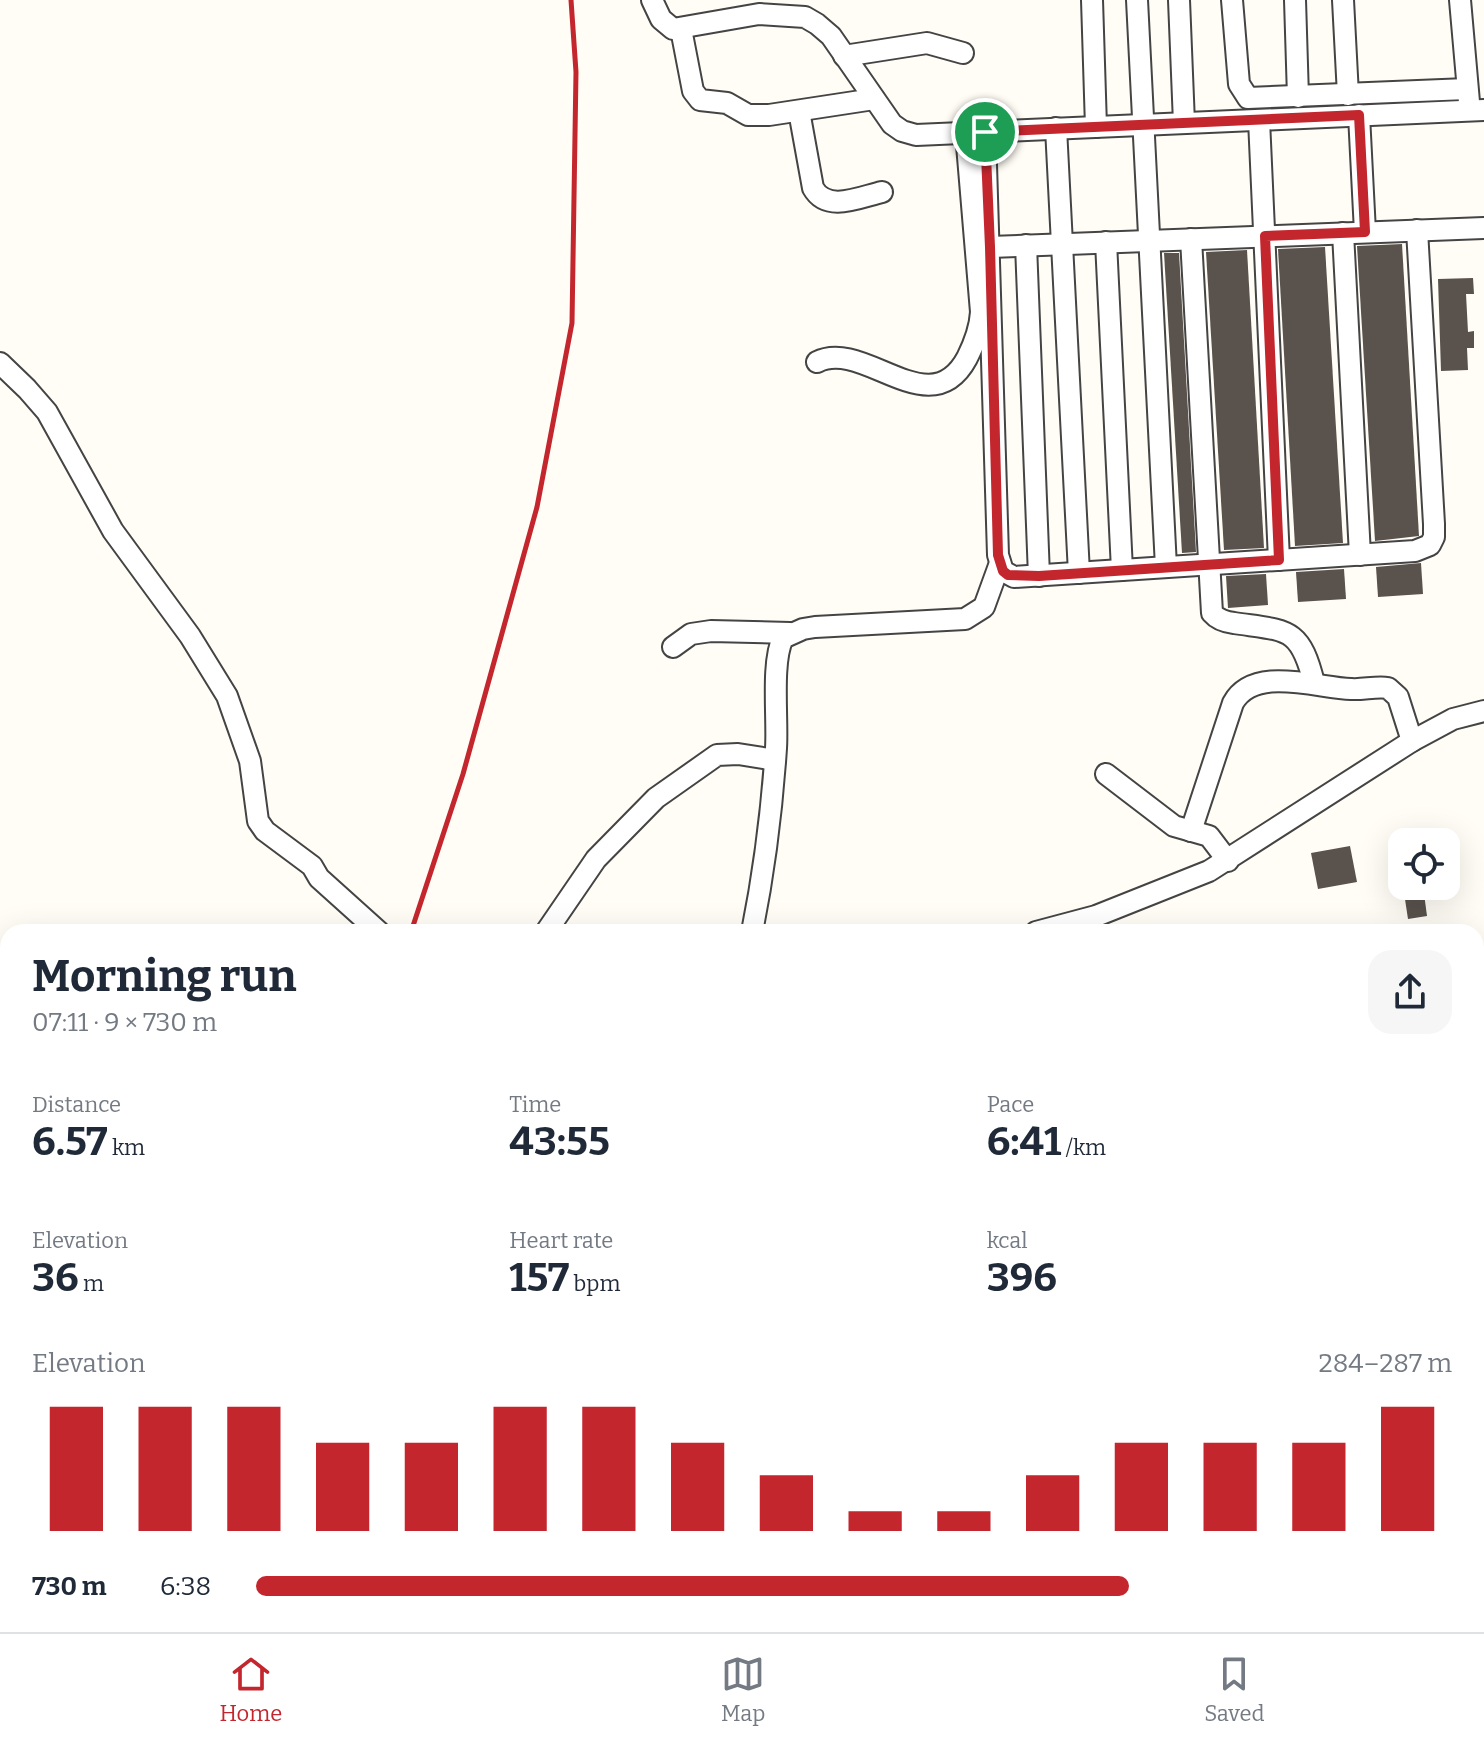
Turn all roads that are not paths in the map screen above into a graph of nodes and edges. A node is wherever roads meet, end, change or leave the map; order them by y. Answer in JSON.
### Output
{"nodes":[{"id":1,"x":652,"y":0,"type":"edge"},
{"id":2,"x":1092,"y":0,"type":"edge"},
{"id":3,"x":1137,"y":0,"type":"edge"},
{"id":4,"x":1179,"y":0,"type":"edge"},
{"id":5,"x":1232,"y":0,"type":"edge"},
{"id":6,"x":1295,"y":0,"type":"edge"},
{"id":7,"x":1343,"y":0,"type":"edge"},
{"id":8,"x":1460,"y":0,"type":"edge"},
{"id":9,"x":787,"y":7,"type":"edge"},
{"id":10,"x":681,"y":29,"type":"junction"},
{"id":11,"x":963,"y":53,"type":"dead end"},
{"id":12,"x":844,"y":56,"type":"junction"},
{"id":13,"x":1467,"y":89,"type":"junction"},
{"id":14,"x":1348,"y":95,"type":"junction"},
{"id":15,"x":1298,"y":97,"type":"junction"},
{"id":16,"x":874,"y":99,"type":"junction"},
{"id":17,"x":1477,"y":110,"type":"edge"},
{"id":18,"x":799,"y":111,"type":"junction"},
{"id":19,"x":1359,"y":115,"type":"junction"},
{"id":20,"x":1259,"y":120,"type":"junction"},
{"id":21,"x":1184,"y":123,"type":"junction"},
{"id":22,"x":1142,"y":125,"type":"junction"},
{"id":23,"x":1096,"y":127,"type":"junction"},
{"id":24,"x":1056,"y":128,"type":"junction"},
{"id":25,"x":975,"y":133,"type":"junction"},
{"id":26,"x":882,"y":192,"type":"dead end"},
{"id":27,"x":1484,"y":228,"type":"edge"},
{"id":28,"x":1417,"y":230,"type":"junction"},
{"id":29,"x":1365,"y":232,"type":"junction"},
{"id":30,"x":1343,"y":233,"type":"junction"},
{"id":31,"x":1265,"y":236,"type":"junction"},
{"id":32,"x":1191,"y":239,"type":"junction"},
{"id":33,"x":1149,"y":241,"type":"junction"},
{"id":34,"x":1106,"y":242,"type":"junction"},
{"id":35,"x":1063,"y":244,"type":"junction"},
{"id":36,"x":1026,"y":245,"type":"junction"},
{"id":37,"x":990,"y":247,"type":"junction"},
{"id":38,"x":817,"y":362,"type":"dead end"},
{"id":39,"x":0,"y":363,"type":"edge"},
{"id":40,"x":1360,"y":555,"type":"junction"},
{"id":41,"x":1279,"y":560,"type":"junction"},
{"id":42,"x":1000,"y":563,"type":"junction"},
{"id":43,"x":1209,"y":565,"type":"junction"},
{"id":44,"x":1166,"y":567,"type":"junction"},
{"id":45,"x":1122,"y":570,"type":"junction"},
{"id":46,"x":1079,"y":573,"type":"junction"},
{"id":47,"x":1039,"y":576,"type":"junction"},
{"id":48,"x":790,"y":633,"type":"junction"},
{"id":49,"x":673,"y":647,"type":"dead end"},
{"id":50,"x":1314,"y":683,"type":"junction"},
{"id":51,"x":1484,"y":711,"type":"edge"},
{"id":52,"x":1412,"y":741,"type":"junction"},
{"id":53,"x":775,"y":760,"type":"junction"},
{"id":54,"x":1106,"y":774,"type":"dead end"},
{"id":55,"x":1191,"y":831,"type":"junction"},
{"id":56,"x":1228,"y":861,"type":"junction"},
{"id":57,"x":370,"y":924,"type":"edge"},
{"id":58,"x":551,"y":924,"type":"edge"},
{"id":59,"x":753,"y":924,"type":"edge"},
{"id":60,"x":1066,"y":924,"type":"edge"}],
"edges":[{"from":1,"to":10,"type":"street"},
{"from":2,"to":23,"type":"street"},
{"from":3,"to":22,"type":"street"},
{"from":4,"to":21,"type":"street"},
{"from":5,"to":15,"type":"street"},
{"from":6,"to":15,"type":"street"},
{"from":7,"to":14,"type":"street"},
{"from":8,"to":13,"type":"street"},
{"from":9,"to":10,"type":"street"},
{"from":9,"to":12,"type":"street"},
{"from":10,"to":18,"type":"street"},
{"from":11,"to":12,"type":"street"},
{"from":12,"to":16,"type":"street"},
{"from":13,"to":14,"type":"street"},
{"from":13,"to":17,"type":"street"},
{"from":14,"to":15,"type":"street"},
{"from":16,"to":18,"type":"street"},
{"from":16,"to":25,"type":"street"},
{"from":17,"to":19,"type":"street"},
{"from":18,"to":26,"type":"street"},
{"from":19,"to":20,"type":"street"},
{"from":19,"to":29,"type":"street"},
{"from":20,"to":21,"type":"street"},
{"from":20,"to":31,"type":"street"},
{"from":21,"to":22,"type":"street"},
{"from":22,"to":23,"type":"street"},
{"from":22,"to":33,"type":"street"},
{"from":23,"to":24,"type":"street"},
{"from":24,"to":25,"type":"street"},
{"from":24,"to":35,"type":"street"},
{"from":25,"to":37,"type":"street"},
{"from":25,"to":38,"type":"street"},
{"from":27,"to":28,"type":"street"},
{"from":28,"to":29,"type":"street"},
{"from":28,"to":40,"type":"street"},
{"from":29,"to":30,"type":"street"},
{"from":30,"to":31,"type":"street"},
{"from":30,"to":40,"type":"street"},
{"from":31,"to":32,"type":"street"},
{"from":31,"to":41,"type":"street"},
{"from":32,"to":33,"type":"street"},
{"from":32,"to":43,"type":"street"},
{"from":33,"to":34,"type":"street"},
{"from":33,"to":44,"type":"street"},
{"from":34,"to":35,"type":"street"},
{"from":34,"to":45,"type":"street"},
{"from":35,"to":36,"type":"street"},
{"from":35,"to":46,"type":"street"},
{"from":36,"to":37,"type":"street"},
{"from":36,"to":47,"type":"street"},
{"from":37,"to":42,"type":"street"},
{"from":39,"to":57,"type":"street"},
{"from":40,"to":41,"type":"street"},
{"from":41,"to":43,"type":"street"},
{"from":42,"to":47,"type":"street"},
{"from":42,"to":48,"type":"street"},
{"from":43,"to":44,"type":"street"},
{"from":43,"to":50,"type":"street"},
{"from":44,"to":45,"type":"street"},
{"from":45,"to":46,"type":"street"},
{"from":46,"to":47,"type":"street"},
{"from":48,"to":49,"type":"street"},
{"from":48,"to":53,"type":"street"},
{"from":50,"to":52,"type":"street"},
{"from":50,"to":55,"type":"street"},
{"from":51,"to":52,"type":"street"},
{"from":52,"to":56,"type":"street"},
{"from":53,"to":58,"type":"street"},
{"from":53,"to":59,"type":"street"},
{"from":54,"to":55,"type":"street"},
{"from":55,"to":56,"type":"street"},
{"from":56,"to":60,"type":"street"}]}
